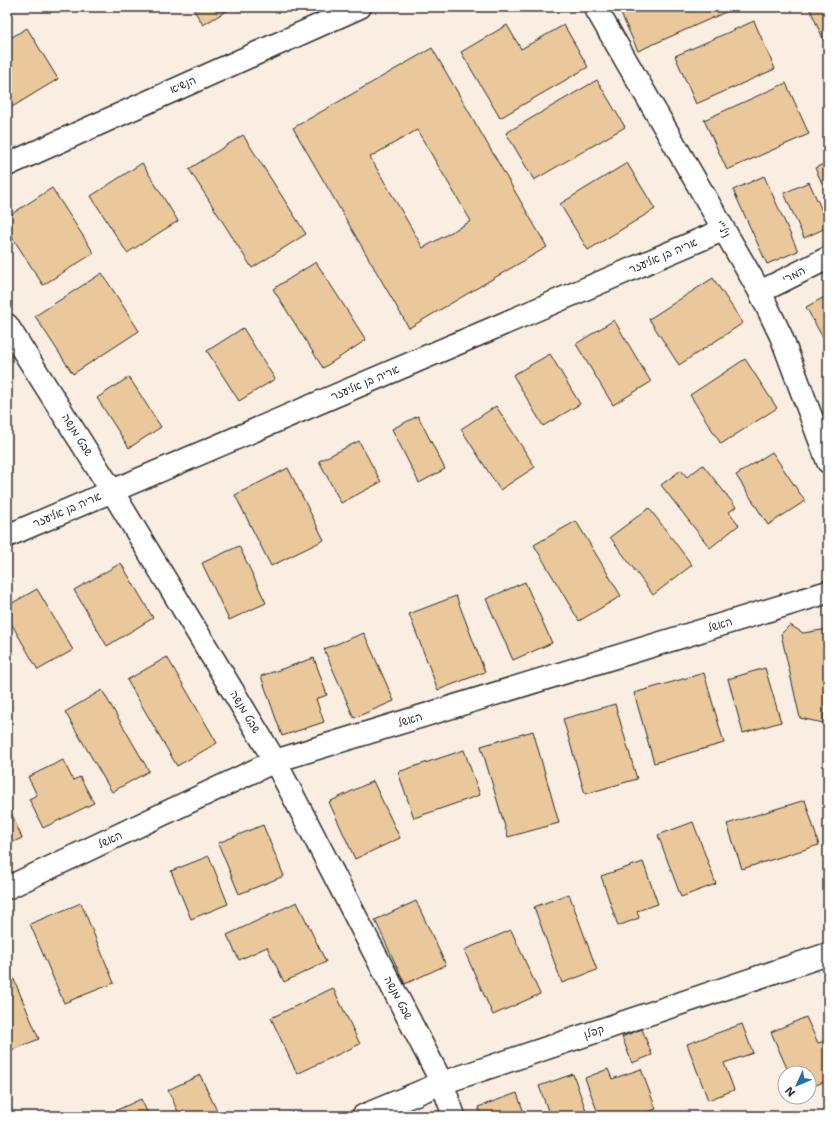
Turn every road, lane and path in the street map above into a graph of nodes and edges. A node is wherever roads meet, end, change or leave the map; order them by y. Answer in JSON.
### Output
{"nodes":[{"id":1,"x":360,"y":7,"type":"edge"},
{"id":2,"x":594,"y":7,"type":"edge"},
{"id":3,"x":7,"y":165,"type":"edge"},
{"id":4,"x":723,"y":230,"type":"junction"},
{"id":5,"x":828,"y":258,"type":"edge"},
{"id":6,"x":760,"y":292,"type":"junction"},
{"id":7,"x":7,"y":325,"type":"edge"},
{"id":8,"x":828,"y":462,"type":"edge"},
{"id":9,"x":112,"y":491,"type":"junction"},
{"id":10,"x":7,"y":536,"type":"edge"},
{"id":11,"x":828,"y":592,"type":"edge"},
{"id":12,"x":275,"y":761,"type":"junction"},
{"id":13,"x":7,"y":888,"type":"edge"},
{"id":14,"x":828,"y":954,"type":"edge"},
{"id":15,"x":442,"y":1082,"type":"junction"},
{"id":16,"x":363,"y":1116,"type":"edge"},
{"id":17,"x":454,"y":1116,"type":"edge"}],
"edges":[{"from":1,"to":3,"type":"street","name":"הנשיא"},
{"from":2,"to":4,"type":"street","name":"ניל\"י"},
{"from":4,"to":6,"type":"street","name":"ניל\"י"},
{"from":4,"to":9,"type":"street","name":"אריה בן אליעזר"},
{"from":5,"to":6,"type":"street","name":"המרי"},
{"from":6,"to":8,"type":"street","name":"ניל\"י"},
{"from":7,"to":9,"type":"street","name":"שבט מנשה"},
{"from":9,"to":10,"type":"street","name":"אריה בן אליעזר"},
{"from":9,"to":12,"type":"street","name":"שבט מנשה"},
{"from":11,"to":12,"type":"street","name":"האשל"},
{"from":12,"to":13,"type":"street","name":"האשל"},
{"from":12,"to":15,"type":"street","name":"שבט מנשה"},
{"from":14,"to":15,"type":"street","name":"קפלן"},
{"from":15,"to":16,"type":"street","name":"קפלן"},
{"from":15,"to":17,"type":"street","name":"שבט מנשה"}]}
